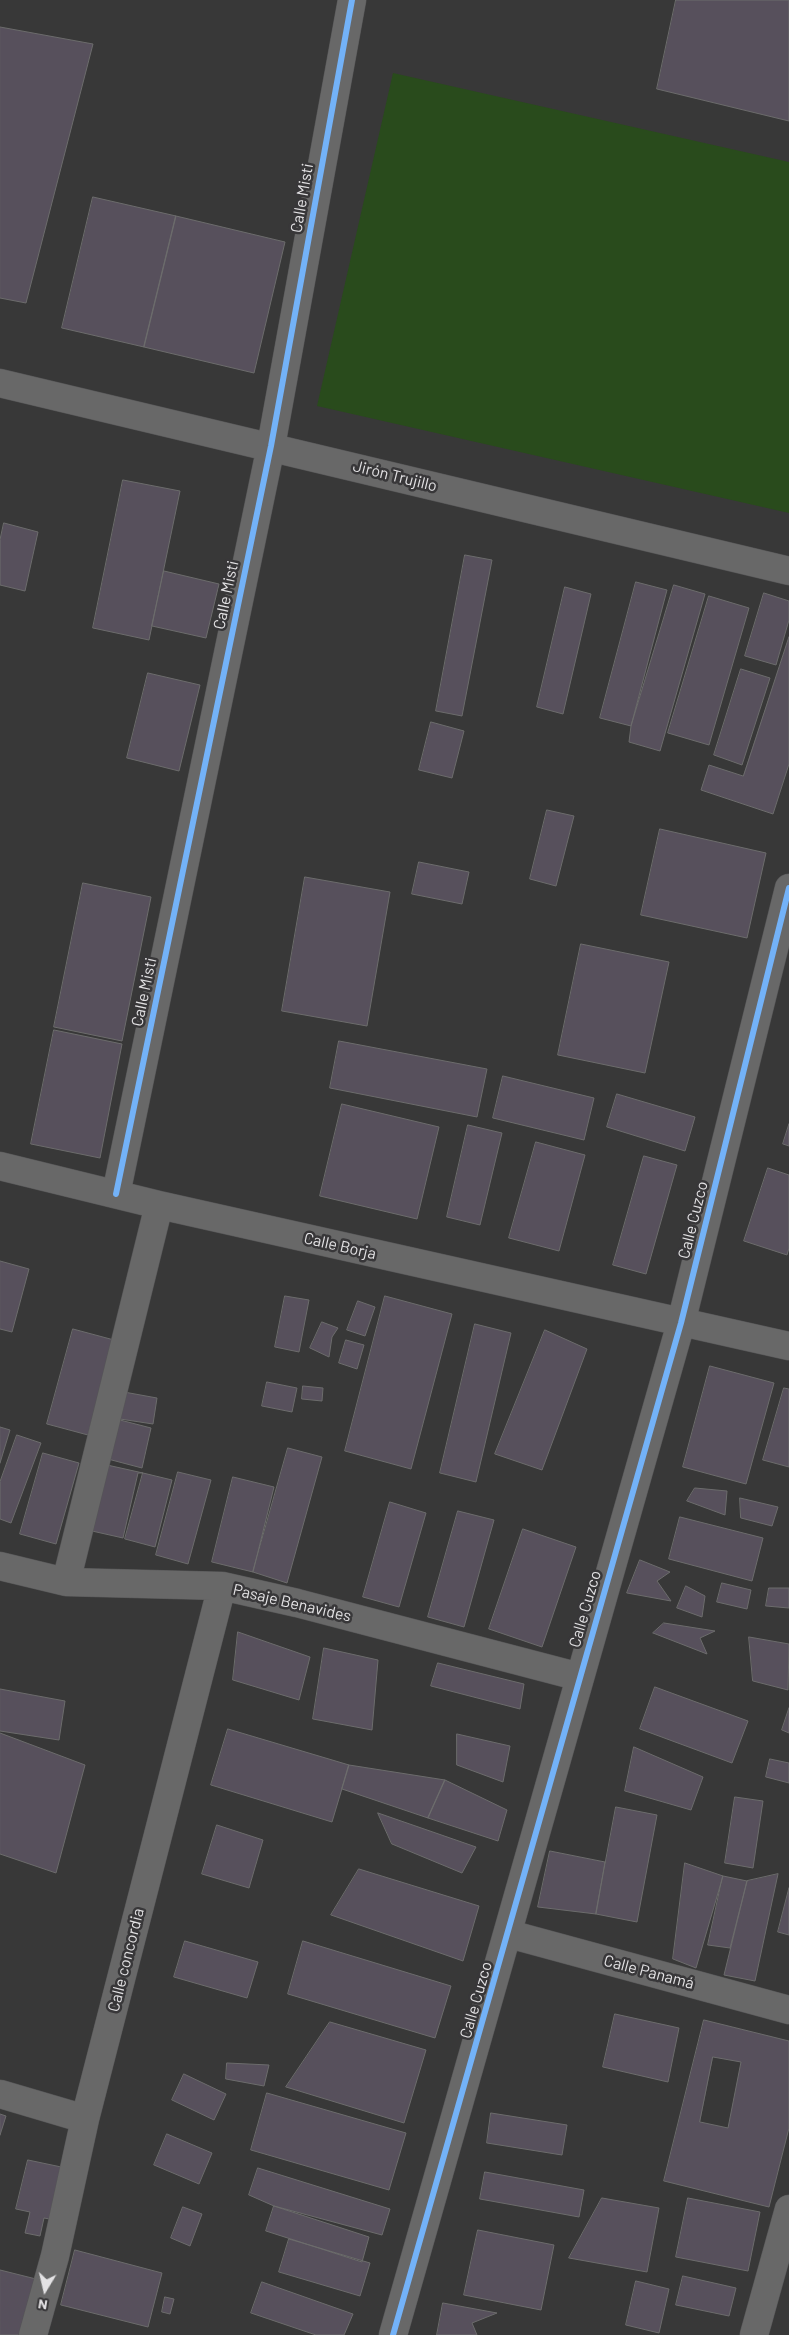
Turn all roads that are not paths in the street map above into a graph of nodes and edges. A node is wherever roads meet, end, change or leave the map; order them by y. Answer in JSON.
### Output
{"nodes":[{"id":1,"x":352,"y":0,"type":"edge"},
{"id":2,"x":0,"y":383,"type":"edge"},
{"id":3,"x":271,"y":446,"type":"junction"},
{"id":4,"x":789,"y":571,"type":"edge"},
{"id":5,"x":789,"y":888,"type":"edge"},
{"id":6,"x":0,"y":1166,"type":"edge"},
{"id":7,"x":116,"y":1194,"type":"junction"},
{"id":8,"x":159,"y":1205,"type":"junction"},
{"id":9,"x":681,"y":1323,"type":"junction"},
{"id":10,"x":789,"y":1346,"type":"edge"},
{"id":11,"x":0,"y":1566,"type":"edge"},
{"id":12,"x":66,"y":1582,"type":"junction"},
{"id":13,"x":222,"y":1586,"type":"junction"},
{"id":14,"x":580,"y":1677,"type":"junction"},
{"id":15,"x":509,"y":1934,"type":"junction"},
{"id":16,"x":789,"y":2010,"type":"edge"},
{"id":17,"x":0,"y":2094,"type":"edge"},
{"id":18,"x":85,"y":2120,"type":"junction"},
{"id":19,"x":789,"y":2209,"type":"edge"},
{"id":20,"x":34,"y":2335,"type":"edge"},
{"id":21,"x":393,"y":2335,"type":"edge"},
{"id":22,"x":754,"y":2335,"type":"edge"}],
"edges":[{"from":1,"to":3,"type":"street","name":"Calle Misti"},
{"from":2,"to":3,"type":"street","name":"Jirón Trujillo"},
{"from":3,"to":4,"type":"street","name":"Jirón Trujillo"},
{"from":3,"to":7,"type":"street","name":"Calle Misti"},
{"from":5,"to":9,"type":"street","name":"Calle Cuzco"},
{"from":6,"to":7,"type":"street","name":"Calle Borja"},
{"from":7,"to":8,"type":"street","name":"Calle Borja"},
{"from":8,"to":9,"type":"street","name":"Calle Borja"},
{"from":8,"to":12,"type":"street"},
{"from":9,"to":10,"type":"street","name":"Calle Borja"},
{"from":9,"to":14,"type":"street","name":"Calle Cuzco"},
{"from":11,"to":12,"type":"street","name":"Pasaje Benavides"},
{"from":12,"to":13,"type":"street","name":"Pasaje Benavides"},
{"from":13,"to":14,"type":"street","name":"Pasaje Benavides"},
{"from":13,"to":18,"type":"street","name":"Calle concordia"},
{"from":14,"to":15,"type":"street","name":"Calle Cuzco"},
{"from":15,"to":16,"type":"street","name":"Calle Panamá"},
{"from":15,"to":21,"type":"street","name":"Calle Cuzco"},
{"from":17,"to":18,"type":"street"},
{"from":18,"to":20,"type":"street","name":"Calle concordia"},
{"from":19,"to":22,"type":"street"}]}
